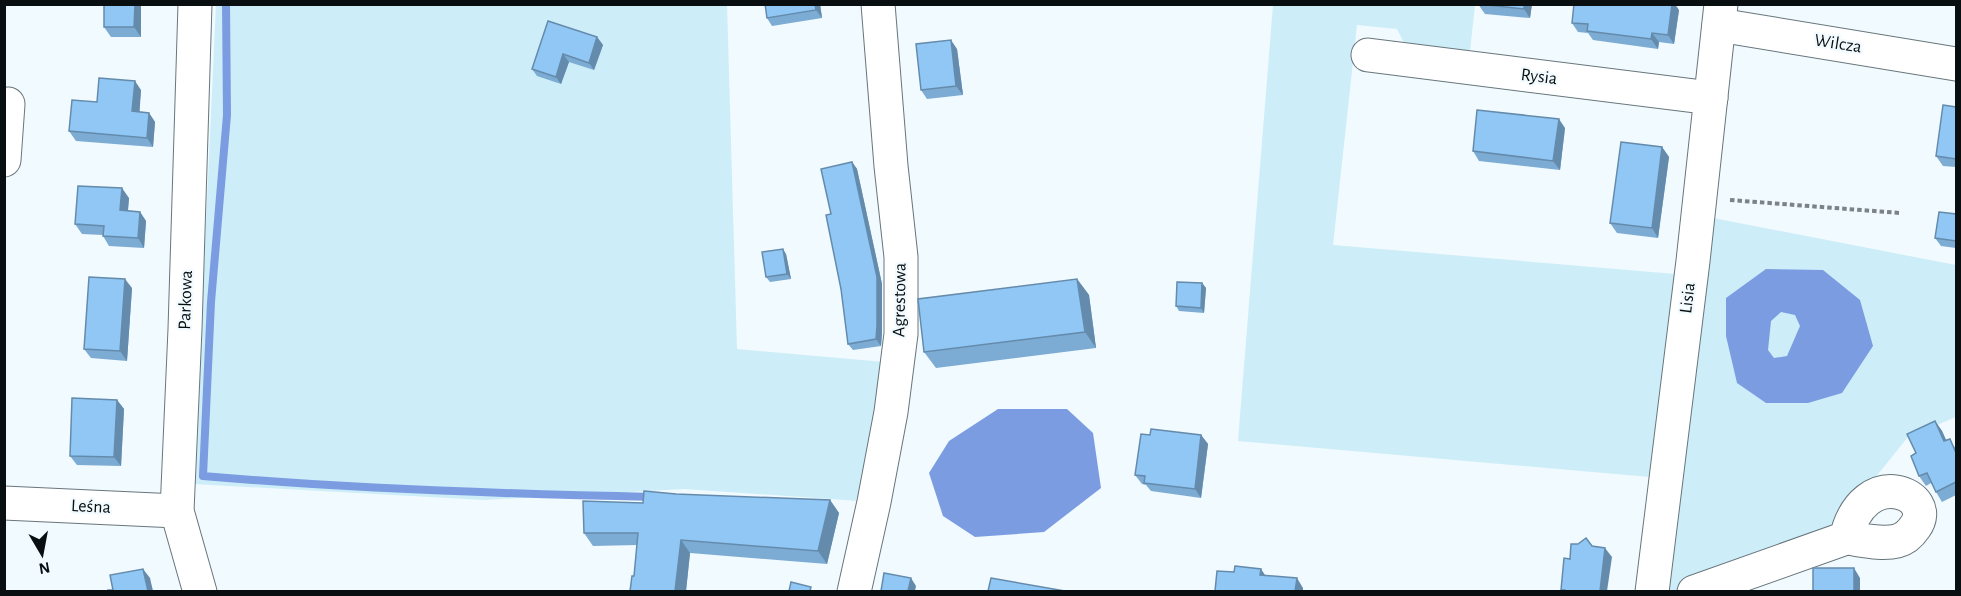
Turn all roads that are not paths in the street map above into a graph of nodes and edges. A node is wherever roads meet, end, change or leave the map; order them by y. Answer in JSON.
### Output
{"nodes":[{"id":1,"x":195,"y":4,"type":"edge"},
{"id":2,"x":878,"y":4,"type":"edge"},
{"id":3,"x":1720,"y":15,"type":"edge"},
{"id":4,"x":1368,"y":55,"type":"dead end"},
{"id":5,"x":1956,"y":64,"type":"edge"},
{"id":6,"x":1711,"y":98,"type":"junction"},
{"id":7,"x":8,"y":104,"type":"dead end"},
{"id":8,"x":4,"y":160,"type":"edge"},
{"id":9,"x":4,"y":503,"type":"edge"},
{"id":10,"x":177,"y":511,"type":"junction"},
{"id":11,"x":1846,"y":538,"type":"dead end"},
{"id":12,"x":200,"y":591,"type":"edge"},
{"id":13,"x":854,"y":591,"type":"edge"},
{"id":14,"x":1652,"y":591,"type":"edge"},
{"id":15,"x":1694,"y":591,"type":"edge"}],
"edges":[{"from":1,"to":10,"type":"street","name":"Parkowa"},
{"from":2,"to":13,"type":"street","name":"Agrestowa"},
{"from":3,"to":5,"type":"street","name":"Wilcza"},
{"from":3,"to":6,"type":"street","name":"Lisia"},
{"from":4,"to":6,"type":"street","name":"Rysia"},
{"from":6,"to":14,"type":"street","name":"Lisia"},
{"from":7,"to":8,"type":"street"},
{"from":9,"to":10,"type":"street","name":"Leśna"},
{"from":10,"to":12,"type":"street","name":"Parkowa"},
{"from":11,"to":15,"type":"street"}]}
